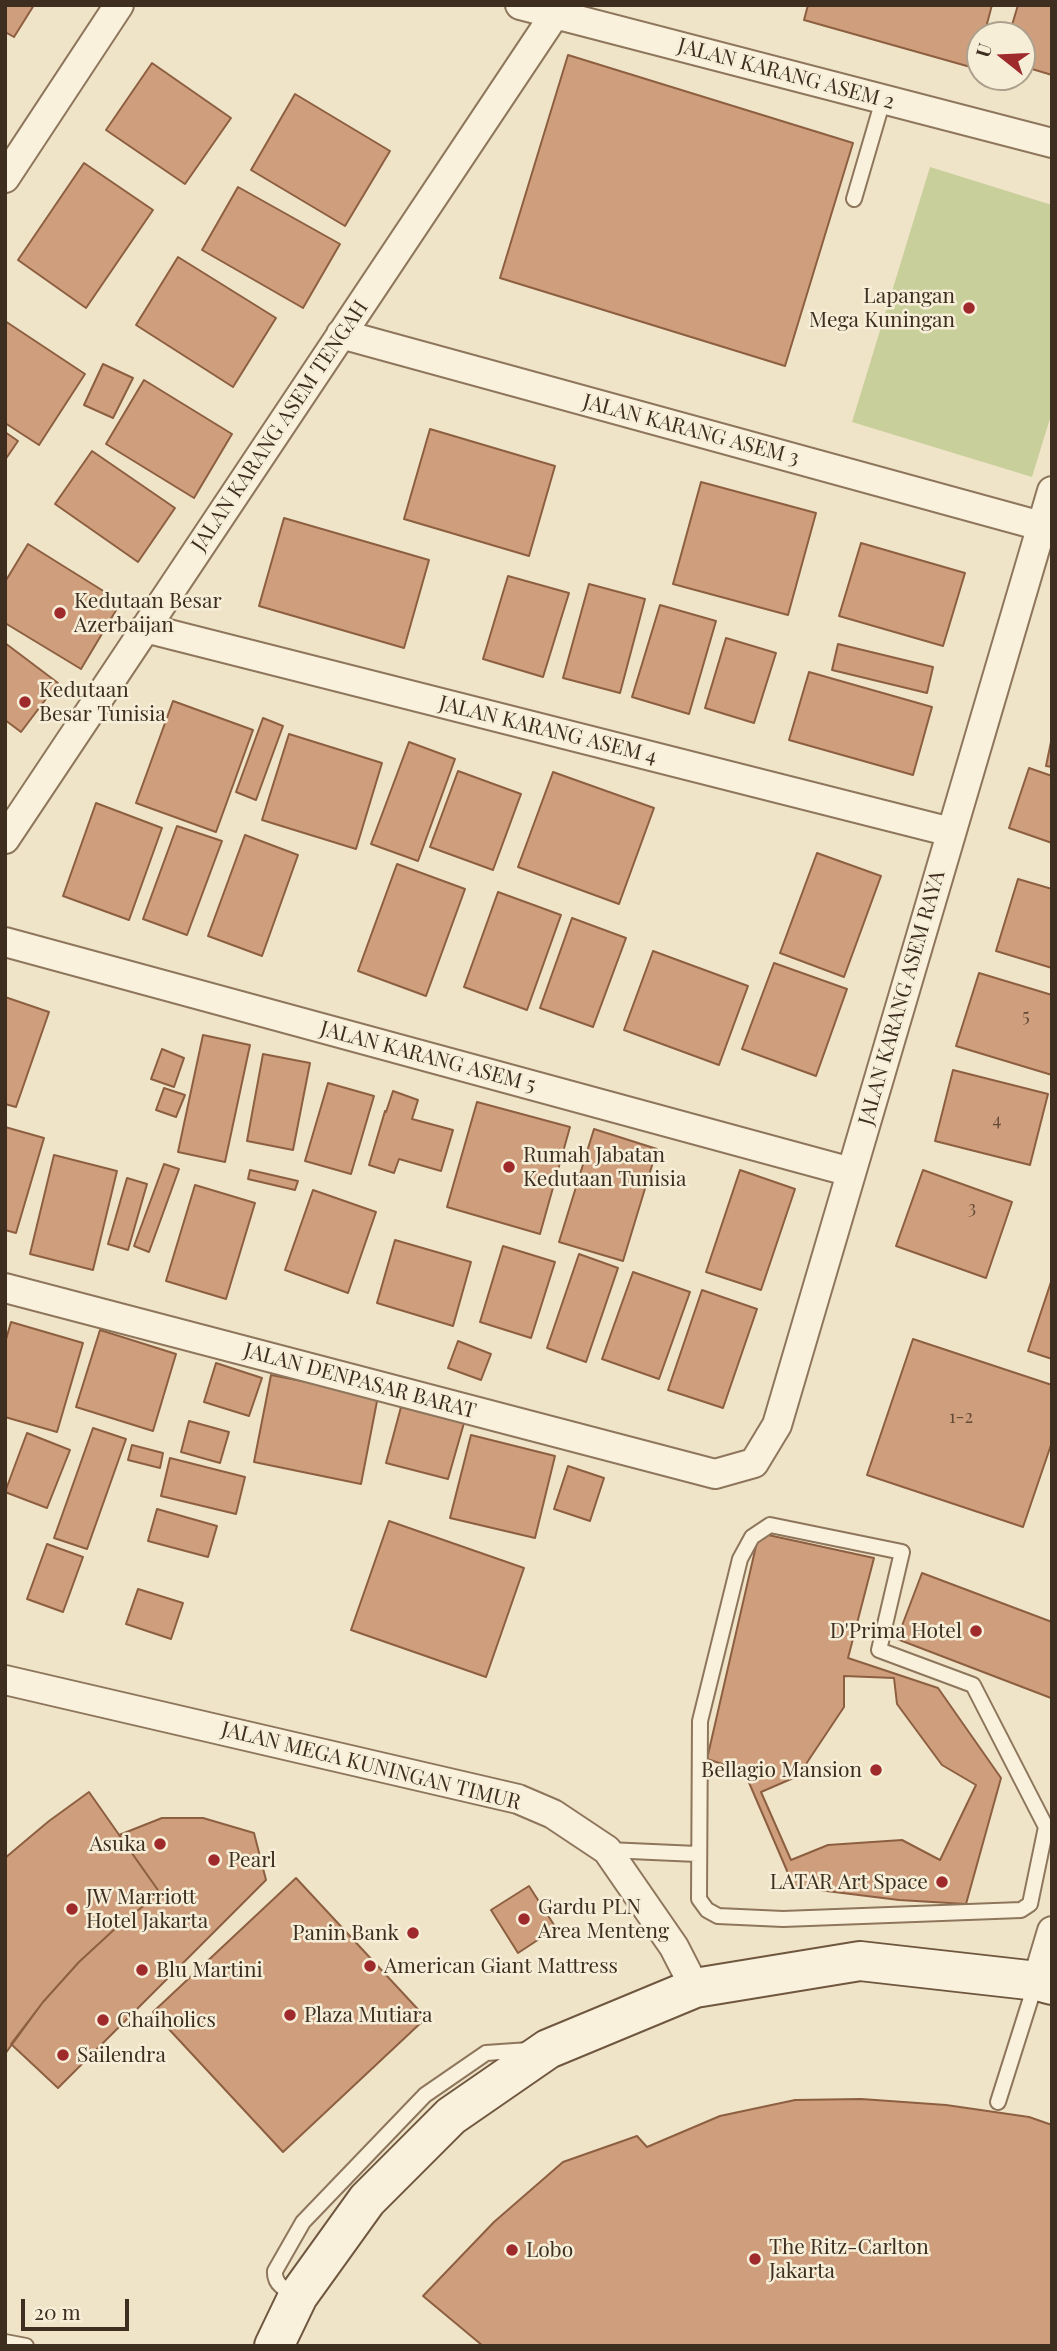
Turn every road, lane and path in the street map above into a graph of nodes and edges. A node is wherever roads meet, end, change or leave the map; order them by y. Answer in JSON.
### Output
{"nodes":[{"id":1,"x":119,"y":5,"type":"edge"},
{"id":2,"x":520,"y":5,"type":"edge"},
{"id":3,"x":555,"y":14,"type":"junction"},
{"id":4,"x":883,"y":100,"type":"junction"},
{"id":5,"x":1052,"y":143,"type":"edge"},
{"id":6,"x":5,"y":178,"type":"edge"},
{"id":7,"x":854,"y":198,"type":"dead end"},
{"id":8,"x":341,"y":334,"type":"junction"},
{"id":9,"x":1052,"y":491,"type":"edge"},
{"id":10,"x":1041,"y":526,"type":"junction"},
{"id":11,"x":145,"y":628,"type":"junction"},
{"id":12,"x":951,"y":832,"type":"junction"},
{"id":13,"x":5,"y":839,"type":"edge"},
{"id":14,"x":5,"y":942,"type":"edge"},
{"id":15,"x":851,"y":1172,"type":"junction"},
{"id":16,"x":5,"y":1287,"type":"edge"},
{"id":17,"x":715,"y":1474,"type":"joint"},
{"id":18,"x":5,"y":1680,"type":"edge"},
{"id":19,"x":1049,"y":1828,"type":"edge"},
{"id":20,"x":607,"y":1850,"type":"junction"},
{"id":21,"x":697,"y":1854,"type":"junction"},
{"id":22,"x":1052,"y":1931,"type":"edge"},
{"id":23,"x":1044,"y":1983,"type":"edge"},
{"id":24,"x":695,"y":1987,"type":"junction"},
{"id":25,"x":999,"y":2102,"type":"dead end"},
{"id":26,"x":5,"y":2342,"type":"edge"},
{"id":27,"x":26,"y":2346,"type":"edge"},
{"id":28,"x":274,"y":2346,"type":"edge"}],
"edges":[{"from":1,"to":6,"type":"street"},
{"from":2,"to":3,"type":"street","name":"JALAN KARANG ASEM 2"},
{"from":3,"to":4,"type":"street","name":"JALAN KARANG ASEM 2"},
{"from":3,"to":8,"type":"street","name":"JALAN KARANG ASEM TENGAH"},
{"from":4,"to":5,"type":"street","name":"JALAN KARANG ASEM 2"},
{"from":4,"to":7,"type":"lane"},
{"from":8,"to":10,"type":"street","name":"JALAN KARANG ASEM 3"},
{"from":8,"to":11,"type":"street","name":"JALAN KARANG ASEM TENGAH"},
{"from":9,"to":10,"type":"street","name":"JALAN KARANG ASEM RAYA"},
{"from":10,"to":12,"type":"street","name":"JALAN KARANG ASEM RAYA"},
{"from":11,"to":12,"type":"street","name":"JALAN KARANG ASEM 4"},
{"from":11,"to":13,"type":"street","name":"JALAN KARANG ASEM TENGAH"},
{"from":12,"to":15,"type":"street","name":"JALAN KARANG ASEM RAYA"},
{"from":14,"to":15,"type":"street","name":"JALAN KARANG ASEM 5"},
{"from":15,"to":17,"type":"street","name":"JALAN KARANG ASEM RAYA"},
{"from":16,"to":17,"type":"street","name":"JALAN DENPASAR BARAT"},
{"from":18,"to":20,"type":"street","name":"JALAN MEGA KUNINGAN TIMUR"},
{"from":19,"to":21,"type":"lane"},
{"from":19,"to":21,"type":"lane"},
{"from":20,"to":21,"type":"lane"},
{"from":20,"to":24,"type":"street","name":"JALAN MEGA KUNINGAN TIMUR"},
{"from":22,"to":23,"type":"street"},
{"from":23,"to":24,"type":"main road"},
{"from":23,"to":25,"type":"lane"},
{"from":24,"to":28,"type":"main road"},
{"from":26,"to":27,"type":"lane"}]}
